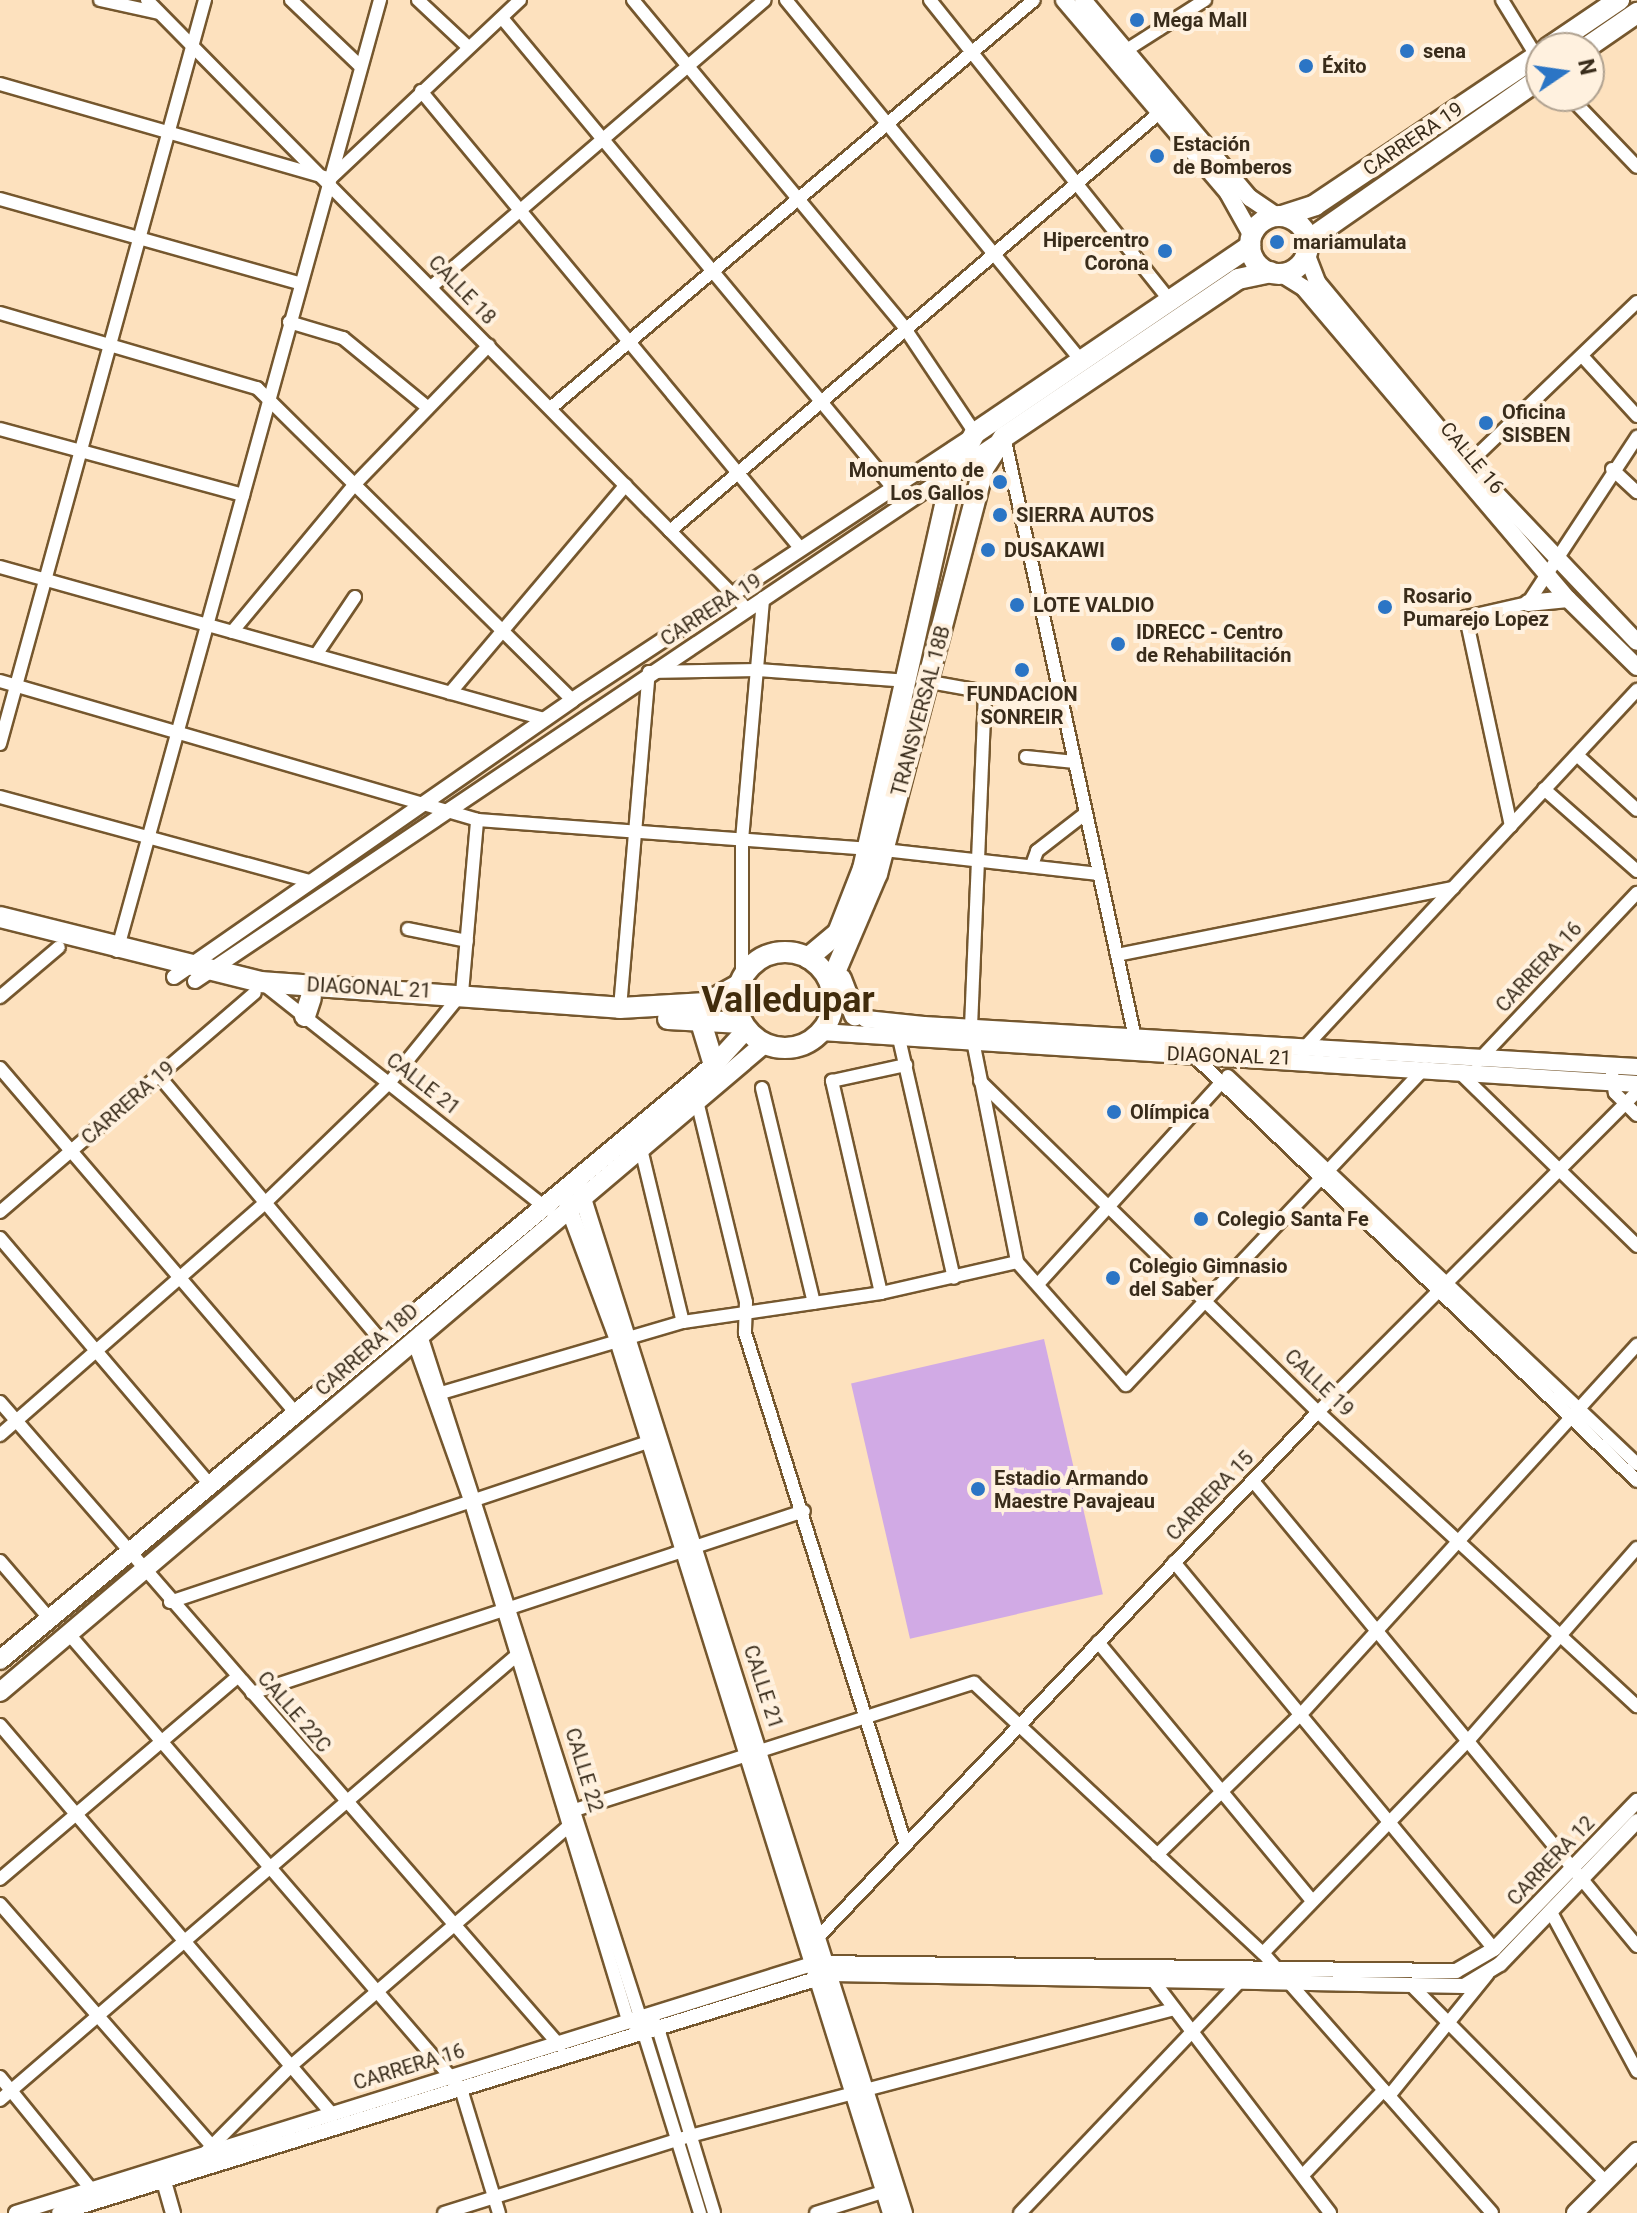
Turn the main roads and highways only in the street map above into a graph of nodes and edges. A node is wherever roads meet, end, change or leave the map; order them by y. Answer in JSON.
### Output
{"nodes":[{"id":1,"x":1064,"y":0,"type":"edge"},
{"id":2,"x":1083,"y":0,"type":"edge"},
{"id":3,"x":1619,"y":0,"type":"edge"},
{"id":4,"x":1637,"y":13,"type":"edge"},
{"id":5,"x":1574,"y":32,"type":"edge"},
{"id":6,"x":1605,"y":35,"type":"edge"},
{"id":7,"x":1525,"y":66,"type":"edge"},
{"id":8,"x":1525,"y":90,"type":"edge"},
{"id":9,"x":1280,"y":216,"type":"junction"},
{"id":10,"x":1251,"y":241,"type":"junction"},
{"id":11,"x":1307,"y":247,"type":"junction"},
{"id":12,"x":1275,"y":273,"type":"junction"},
{"id":13,"x":1002,"y":428,"type":"junction"},
{"id":14,"x":975,"y":433,"type":"joint"},
{"id":15,"x":1551,"y":568,"type":"junction"},
{"id":16,"x":1568,"y":599,"type":"junction"},
{"id":17,"x":1528,"y":603,"type":"road end"},
{"id":18,"x":1637,"y":642,"type":"edge"},
{"id":19,"x":1637,"y":667,"type":"edge"},
{"id":20,"x":876,"y":849,"type":"junction"},
{"id":21,"x":0,"y":917,"type":"edge"},
{"id":22,"x":0,"y":932,"type":"edge"},
{"id":23,"x":808,"y":958,"type":"junction"},
{"id":24,"x":844,"y":962,"type":"junction"},
{"id":25,"x":191,"y":974,"type":"junction"},
{"id":26,"x":740,"y":982,"type":"junction"},
{"id":27,"x":257,"y":988,"type":"junction"},
{"id":28,"x":831,"y":989,"type":"junction"},
{"id":29,"x":456,"y":1000,"type":"junction"},
{"id":30,"x":855,"y":1015,"type":"junction"},
{"id":31,"x":700,"y":1019,"type":"junction"},
{"id":32,"x":744,"y":1026,"type":"junction"},
{"id":33,"x":821,"y":1032,"type":"junction"},
{"id":34,"x":972,"y":1034,"type":"junction"},
{"id":35,"x":764,"y":1044,"type":"junction"},
{"id":36,"x":1452,"y":1062,"type":"junction"},
{"id":37,"x":714,"y":1065,"type":"junction"},
{"id":38,"x":1628,"y":1081,"type":"edge"},
{"id":39,"x":566,"y":1185,"type":"junction"},
{"id":40,"x":580,"y":1202,"type":"junction"},
{"id":41,"x":0,"y":1660,"type":"edge"},
{"id":42,"x":0,"y":1692,"type":"edge"},
{"id":43,"x":754,"y":1749,"type":"junction"},
{"id":44,"x":824,"y":1968,"type":"junction"},
{"id":45,"x":1637,"y":2151,"type":"edge"},
{"id":46,"x":1637,"y":2161,"type":"edge"},
{"id":47,"x":890,"y":2190,"type":"junction"},
{"id":48,"x":891,"y":2213,"type":"edge"},
{"id":49,"x":904,"y":2213,"type":"edge"},
{"id":50,"x":1575,"y":2213,"type":"edge"},
{"id":51,"x":1586,"y":2213,"type":"edge"}],
"edges":[{"from":1,"to":10,"type":"main road"},
{"from":2,"to":9,"type":"main road"},
{"from":3,"to":5,"type":"highway","name":"CARRERA 19"},
{"from":4,"to":6,"type":"highway"},
{"from":7,"to":9,"type":"highway","name":"CARRERA 19"},
{"from":8,"to":11,"type":"highway","name":"CARRERA 19"},
{"from":9,"to":10,"type":"highway","name":"CARRERA 19"},
{"from":9,"to":11,"type":"highway"},
{"from":10,"to":12,"type":"highway"},
{"from":10,"to":13,"type":"highway","name":"CARRERA 19"},
{"from":11,"to":12,"type":"highway","name":"CARRERA 19"},
{"from":11,"to":15,"type":"main road","name":"CALLE 16"},
{"from":12,"to":13,"type":"highway","name":"CARRERA 19"},
{"from":12,"to":15,"type":"main road","name":"CALLE 16"},
{"from":13,"to":14,"type":"highway","name":"CARRERA 19"},
{"from":13,"to":20,"type":"highway","name":"TRANSVERSAL 18B"},
{"from":14,"to":20,"type":"highway","name":"TRANSVERSAL 18B"},
{"from":15,"to":16,"type":"main road","name":"CALLE 16"},
{"from":15,"to":18,"type":"main road","name":"CALLE 16"},
{"from":16,"to":17,"type":"main road"},
{"from":16,"to":19,"type":"main road","name":"CALLE 16"},
{"from":20,"to":23,"type":"highway","name":"TRANSVERSAL 18B"},
{"from":20,"to":24,"type":"highway","name":"TRANSVERSAL 18B"},
{"from":21,"to":25,"type":"highway","name":"DIAGONAL 21"},
{"from":22,"to":25,"type":"highway","name":"DIAGONAL 21"},
{"from":23,"to":26,"type":"highway"},
{"from":23,"to":28,"type":"highway"},
{"from":24,"to":28,"type":"highway","name":"TRANSVERSAL 18B"},
{"from":24,"to":30,"type":"highway"},
{"from":25,"to":27,"type":"highway","name":"DIAGONAL 21"},
{"from":26,"to":29,"type":"highway","name":"DIAGONAL 21"},
{"from":26,"to":32,"type":"highway"},
{"from":27,"to":29,"type":"highway","name":"DIAGONAL 21"},
{"from":27,"to":29,"type":"highway","name":"DIAGONAL 21"},
{"from":28,"to":30,"type":"main road"},
{"from":28,"to":33,"type":"highway"},
{"from":29,"to":31,"type":"highway","name":"DIAGONAL 21"},
{"from":30,"to":34,"type":"main road","name":"DIAGONAL 21"},
{"from":31,"to":32,"type":"highway","name":"DIAGONAL 21"},
{"from":31,"to":37,"type":"highway"},
{"from":32,"to":35,"type":"highway"},
{"from":32,"to":37,"type":"main road","name":"CARRERA 18D"},
{"from":33,"to":34,"type":"main road","name":"DIAGONAL 21"},
{"from":33,"to":35,"type":"highway"},
{"from":34,"to":36,"type":"main road","name":"DIAGONAL 21"},
{"from":34,"to":36,"type":"main road","name":"DIAGONAL 21"},
{"from":35,"to":40,"type":"main road","name":"CARRERA 18D"},
{"from":36,"to":38,"type":"main road","name":"DIAGONAL 21"},
{"from":37,"to":39,"type":"main road","name":"CARRERA 18D"},
{"from":39,"to":40,"type":"main road","name":"CALLE 21"},
{"from":39,"to":41,"type":"main road","name":"CARRERA 18D"},
{"from":40,"to":42,"type":"main road","name":"CARRERA 18D"},
{"from":40,"to":43,"type":"main road","name":"CALLE 21"},
{"from":43,"to":44,"type":"main road","name":"CALLE 21"},
{"from":43,"to":44,"type":"main road","name":"CALLE 21"},
{"from":44,"to":47,"type":"main road","name":"CALLE 21"},
{"from":45,"to":50,"type":"main road"},
{"from":46,"to":51,"type":"main road"},
{"from":47,"to":48,"type":"main road","name":"CALLE 21"},
{"from":47,"to":49,"type":"main road","name":"CALLE 21"}]}
